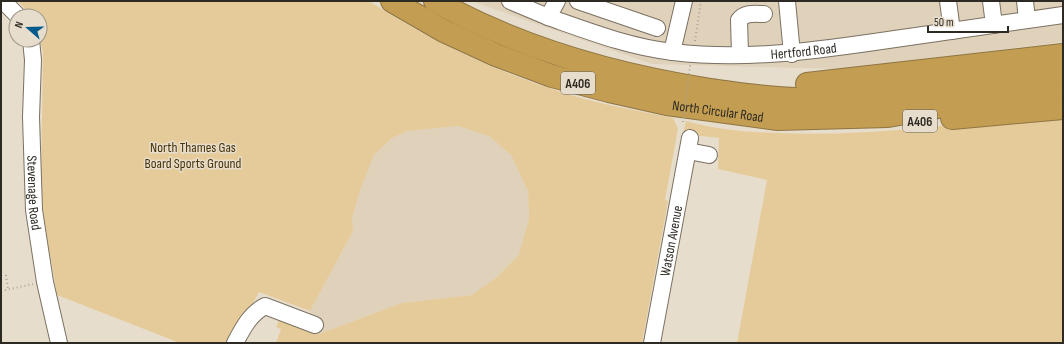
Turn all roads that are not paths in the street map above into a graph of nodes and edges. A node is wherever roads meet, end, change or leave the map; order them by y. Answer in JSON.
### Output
{"nodes":[{"id":1,"x":392,"y":1,"type":"edge"},
{"id":2,"x":435,"y":1,"type":"edge"},
{"id":3,"x":557,"y":1,"type":"edge"},
{"id":4,"x":578,"y":1,"type":"edge"},
{"id":5,"x":684,"y":1,"type":"edge"},
{"id":6,"x":786,"y":1,"type":"edge"},
{"id":7,"x":948,"y":1,"type":"edge"},
{"id":8,"x":991,"y":1,"type":"edge"},
{"id":9,"x":1025,"y":1,"type":"edge"},
{"id":10,"x":519,"y":3,"type":"edge"},
{"id":11,"x":1062,"y":10,"type":"edge"},
{"id":12,"x":612,"y":14,"type":"junction"},
{"id":13,"x":764,"y":14,"type":"dead end"},
{"id":14,"x":548,"y":17,"type":"junction"},
{"id":15,"x":1027,"y":20,"type":"junction"},
{"id":16,"x":994,"y":25,"type":"junction"},
{"id":17,"x":656,"y":28,"type":"dead end"},
{"id":18,"x":952,"y":31,"type":"junction"},
{"id":19,"x":604,"y":37,"type":"junction"},
{"id":20,"x":32,"y":48,"type":"edge"},
{"id":21,"x":672,"y":52,"type":"junction"},
{"id":22,"x":792,"y":54,"type":"junction"},
{"id":23,"x":740,"y":55,"type":"junction"},
{"id":24,"x":1063,"y":55,"type":"edge"},
{"id":25,"x":1063,"y":73,"type":"edge"},
{"id":26,"x":1063,"y":89,"type":"edge"},
{"id":27,"x":730,"y":92,"type":"junction"},
{"id":28,"x":972,"y":93,"type":"junction"},
{"id":29,"x":1063,"y":108,"type":"edge"},
{"id":30,"x":778,"y":119,"type":"junction"},
{"id":31,"x":709,"y":155,"type":"dead end"},
{"id":32,"x":315,"y":325,"type":"dead end"},
{"id":33,"x":59,"y":343,"type":"edge"},
{"id":34,"x":235,"y":343,"type":"edge"},
{"id":35,"x":652,"y":343,"type":"edge"}],
"edges":[{"from":1,"to":30,"type":"highway","name":"North Circular Road","number":"A406"},
{"from":2,"to":27,"type":"highway","name":"North Circular Road","number":"A406"},
{"from":3,"to":14,"type":"street"},
{"from":4,"to":12,"type":"street"},
{"from":5,"to":21,"type":"street"},
{"from":6,"to":22,"type":"street"},
{"from":7,"to":18,"type":"street"},
{"from":8,"to":16,"type":"street"},
{"from":9,"to":15,"type":"street"},
{"from":10,"to":14,"type":"street","name":"Hertford Road"},
{"from":11,"to":15,"type":"street","name":"Hertford Road"},
{"from":12,"to":17,"type":"street"},
{"from":12,"to":19,"type":"street"},
{"from":13,"to":23,"type":"street"},
{"from":14,"to":19,"type":"street","name":"Hertford Road"},
{"from":15,"to":16,"type":"street","name":"Hertford Road"},
{"from":16,"to":18,"type":"street","name":"Hertford Road"},
{"from":18,"to":22,"type":"street","name":"Hertford Road"},
{"from":19,"to":21,"type":"street","name":"Hertford Road"},
{"from":20,"to":33,"type":"street","name":"Stevenage Road"},
{"from":21,"to":23,"type":"street","name":"Hertford Road"},
{"from":22,"to":23,"type":"street","name":"Hertford Road"},
{"from":24,"to":27,"type":"highway","number":"A406"},
{"from":25,"to":28,"type":"highway","name":"North Circular Road","number":"A406"},
{"from":26,"to":28,"type":"highway","name":"North Circular Road","number":"A406"},
{"from":27,"to":28,"type":"highway","name":"North Circular Road","number":"A406"},
{"from":28,"to":30,"type":"highway","name":"North Circular Road","number":"A406"},
{"from":29,"to":30,"type":"highway","number":"A406"},
{"from":31,"to":35,"type":"street","name":"Watson Avenue"},
{"from":32,"to":34,"type":"street"}]}
